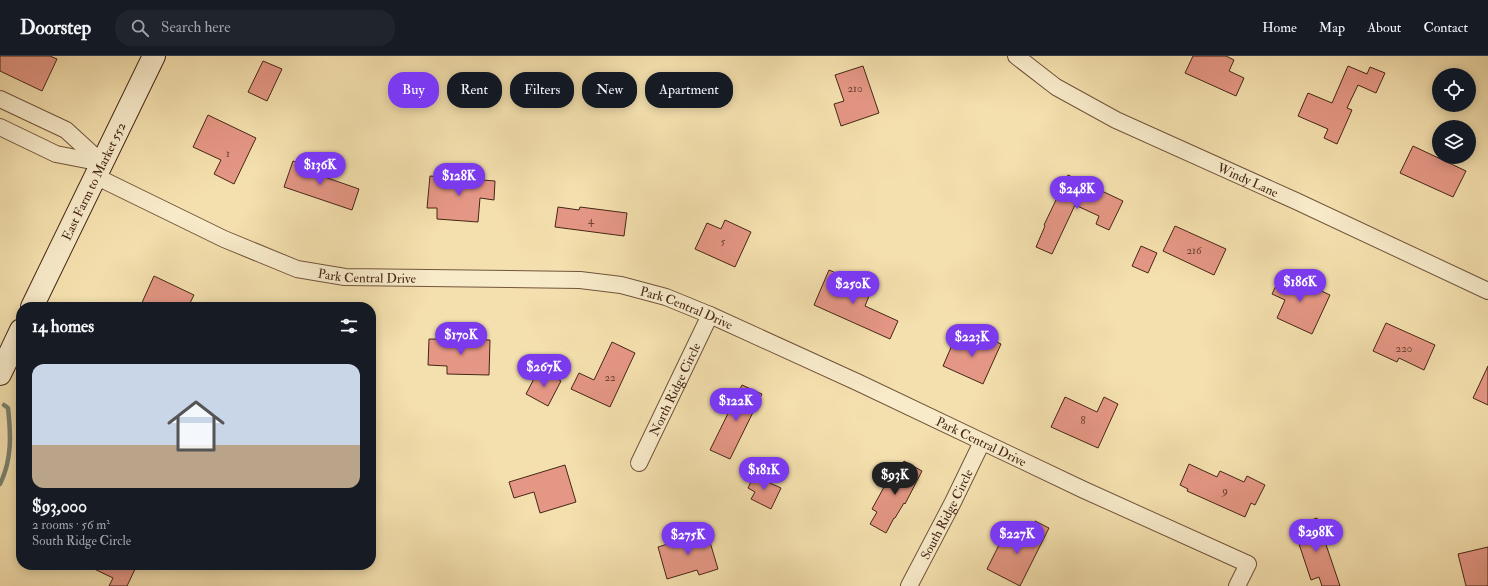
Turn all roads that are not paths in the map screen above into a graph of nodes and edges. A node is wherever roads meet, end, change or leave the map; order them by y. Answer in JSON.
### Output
{"nodes":[{"id":1,"x":154,"y":56,"type":"edge"},
{"id":2,"x":1016,"y":56,"type":"edge"},
{"id":3,"x":0,"y":99,"type":"edge"},
{"id":4,"x":0,"y":127,"type":"edge"},
{"id":5,"x":99,"y":169,"type":"junction"},
{"id":6,"x":1488,"y":291,"type":"edge"},
{"id":7,"x":34,"y":302,"type":"edge"},
{"id":8,"x":710,"y":315,"type":"junction"},
{"id":9,"x":16,"y":340,"type":"edge"},
{"id":10,"x":0,"y":374,"type":"edge"},
{"id":11,"x":982,"y":442,"type":"junction"},
{"id":12,"x":639,"y":463,"type":"dead end"},
{"id":13,"x":909,"y":586,"type":"edge"},
{"id":14,"x":1237,"y":586,"type":"edge"}],
"edges":[{"from":1,"to":5,"type":"main road","name":"East Farm to Market 552"},
{"from":2,"to":6,"type":"street","name":"Windy Lane"},
{"from":3,"to":5,"type":"street"},
{"from":4,"to":5,"type":"street"},
{"from":5,"to":7,"type":"main road","name":"East Farm to Market 552"},
{"from":5,"to":8,"type":"street","name":"Park Central Drive"},
{"from":8,"to":11,"type":"street","name":"Park Central Drive"},
{"from":8,"to":12,"type":"street","name":"North Ridge Circle"},
{"from":9,"to":10,"type":"main road"},
{"from":11,"to":13,"type":"street","name":"South Ridge Circle"},
{"from":11,"to":14,"type":"street","name":"Park Central Drive"}]}
